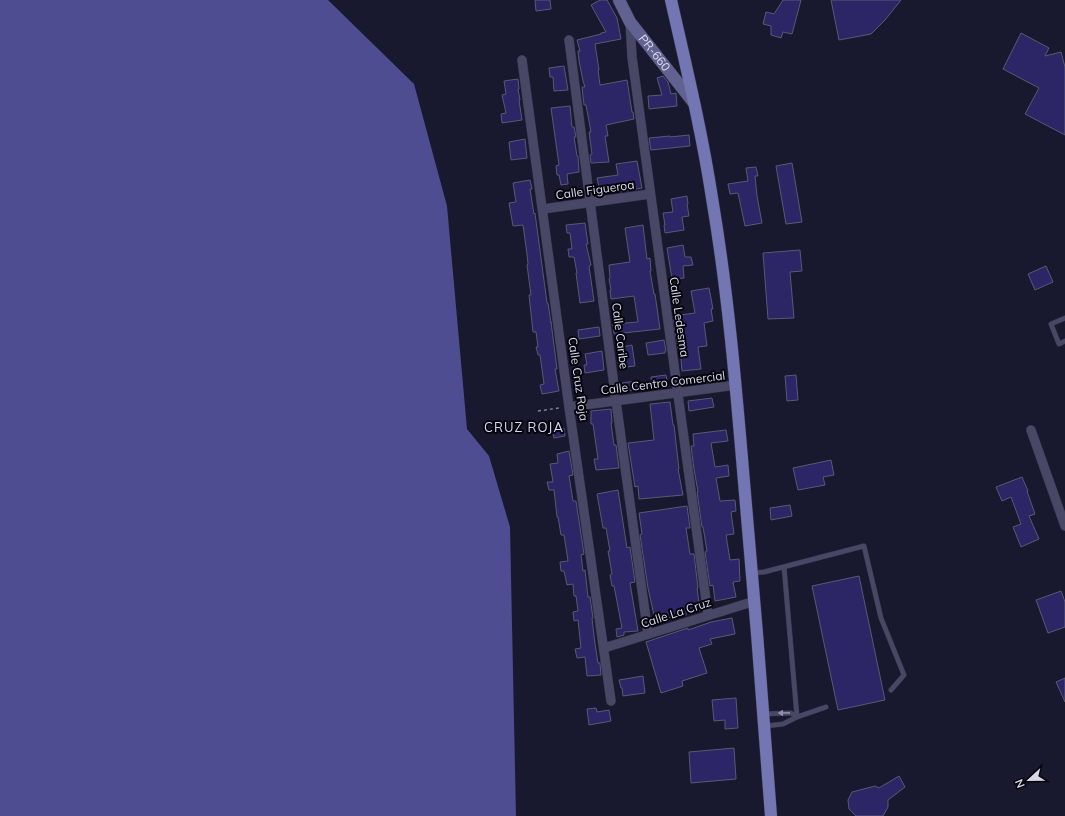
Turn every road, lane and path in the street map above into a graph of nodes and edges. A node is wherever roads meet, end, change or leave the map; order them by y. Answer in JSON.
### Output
{"nodes":[{"id":1,"x":619,"y":0,"type":"edge"},
{"id":2,"x":671,"y":0,"type":"edge"},
{"id":3,"x":630,"y":22,"type":"junction"},
{"id":4,"x":569,"y":40,"type":"dead end"},
{"id":5,"x":522,"y":60,"type":"dead end"},
{"id":6,"x":694,"y":103,"type":"junction"},
{"id":7,"x":650,"y":194,"type":"junction"},
{"id":8,"x":591,"y":202,"type":"junction"},
{"id":9,"x":543,"y":209,"type":"junction"},
{"id":10,"x":1065,"y":318,"type":"edge"},
{"id":11,"x":1065,"y":341,"type":"edge"},
{"id":12,"x":736,"y":385,"type":"junction"},
{"id":13,"x":678,"y":393,"type":"junction"},
{"id":14,"x":616,"y":401,"type":"junction"},
{"id":15,"x":569,"y":407,"type":"junction"},
{"id":16,"x":538,"y":411,"type":"dead end"},
{"id":17,"x":1031,"y":430,"type":"dead end"},
{"id":18,"x":1065,"y":526,"type":"edge"},
{"id":19,"x":784,"y":567,"type":"junction"},
{"id":20,"x":752,"y":573,"type":"junction"},
{"id":21,"x":755,"y":601,"type":"junction"},
{"id":22,"x":708,"y":615,"type":"junction"},
{"id":23,"x":648,"y":634,"type":"junction"},
{"id":24,"x":604,"y":648,"type":"junction"},
{"id":25,"x":891,"y":690,"type":"dead end"},
{"id":26,"x":611,"y":701,"type":"dead end"},
{"id":27,"x":826,"y":708,"type":"dead end"},
{"id":28,"x":763,"y":714,"type":"junction"},
{"id":29,"x":797,"y":717,"type":"junction"},
{"id":30,"x":764,"y":726,"type":"junction"},
{"id":31,"x":771,"y":816,"type":"edge"}],
"edges":[{"from":1,"to":3,"type":"street","name":"PR-660","number":"PR-660"},
{"from":2,"to":6,"type":"main road"},
{"from":3,"to":6,"type":"street","name":"PR-660","number":"PR-660"},
{"from":3,"to":7,"type":"street","name":"Calle Ledesma"},
{"from":4,"to":8,"type":"street","name":"Calle Caribe"},
{"from":5,"to":9,"type":"street","name":"Calle Cruz Roja"},
{"from":6,"to":12,"type":"main road"},
{"from":7,"to":8,"type":"street","name":"Calle Figueroa"},
{"from":7,"to":13,"type":"street","name":"Calle Ledesma"},
{"from":8,"to":9,"type":"street","name":"Calle Figueroa"},
{"from":8,"to":14,"type":"street","name":"Calle Caribe"},
{"from":9,"to":15,"type":"street","name":"Calle Cruz Roja"},
{"from":10,"to":11,"type":"lane"},
{"from":12,"to":13,"type":"street","name":"Calle Centro Comercial"},
{"from":12,"to":20,"type":"main road"},
{"from":13,"to":14,"type":"street","name":"Calle Centro Comercial"},
{"from":13,"to":22,"type":"street","name":"Calle Ledesma"},
{"from":14,"to":15,"type":"street","name":"Calle Centro Comercial"},
{"from":14,"to":23,"type":"street","name":"Calle Caribe"},
{"from":15,"to":16,"type":"path"},
{"from":15,"to":24,"type":"street","name":"Calle Cruz Roja"},
{"from":17,"to":18,"type":"street"},
{"from":19,"to":20,"type":"lane"},
{"from":19,"to":25,"type":"lane"},
{"from":19,"to":29,"type":"lane"},
{"from":20,"to":21,"type":"main road"},
{"from":21,"to":22,"type":"street","name":"Calle La Cruz"},
{"from":21,"to":28,"type":"main road"},
{"from":22,"to":23,"type":"street","name":"Calle La Cruz"},
{"from":23,"to":24,"type":"street","name":"Calle La Cruz"},
{"from":24,"to":26,"type":"street","name":"Calle Cruz Roja"},
{"from":27,"to":29,"type":"lane"},
{"from":29,"to":28,"type":"lane","one_way":true},
{"from":28,"to":30,"type":"main road"},
{"from":29,"to":30,"type":"lane"},
{"from":30,"to":31,"type":"main road"}]}
